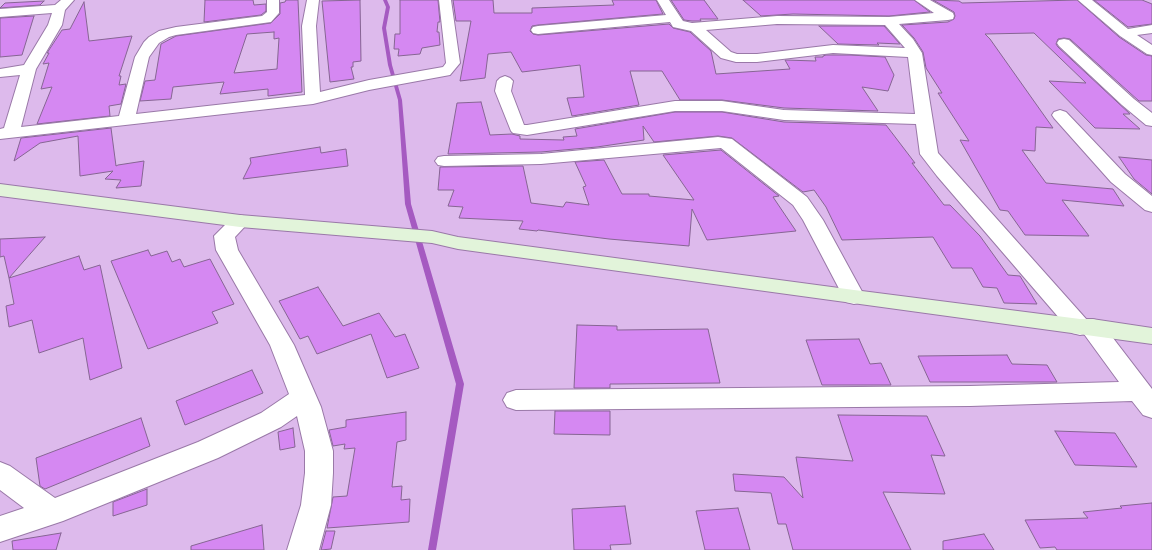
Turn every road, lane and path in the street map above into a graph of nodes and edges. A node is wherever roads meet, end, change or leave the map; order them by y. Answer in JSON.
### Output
{"nodes":[{"id":1,"x":273,"y":0,"type":"edge"},
{"id":2,"x":313,"y":0,"type":"edge"},
{"id":3,"x":445,"y":0,"type":"edge"},
{"id":4,"x":663,"y":0,"type":"edge"},
{"id":5,"x":921,"y":0,"type":"edge"},
{"id":6,"x":1084,"y":0,"type":"edge"},
{"id":7,"x":64,"y":4,"type":"edge"},
{"id":8,"x":0,"y":13,"type":"edge"},
{"id":9,"x":674,"y":18,"type":"junction"},
{"id":10,"x":889,"y":21,"type":"junction"},
{"id":11,"x":696,"y":27,"type":"junction"},
{"id":12,"x":1152,"y":29,"type":"edge"},
{"id":13,"x":538,"y":30,"type":"dead end"},
{"id":14,"x":1125,"y":33,"type":"junction"},
{"id":15,"x":1064,"y":43,"type":"dead end"},
{"id":16,"x":1152,"y":51,"type":"edge"},
{"id":17,"x":915,"y":52,"type":"junction"},
{"id":18,"x":30,"y":69,"type":"junction"},
{"id":19,"x":0,"y":73,"type":"edge"},
{"id":20,"x":505,"y":81,"type":"dead end"},
{"id":21,"x":313,"y":99,"type":"junction"},
{"id":22,"x":1060,"y":115,"type":"dead end"},
{"id":23,"x":924,"y":119,"type":"junction"},
{"id":24,"x":126,"y":120,"type":"junction"},
{"id":25,"x":1152,"y":121,"type":"edge"},
{"id":26,"x":6,"y":133,"type":"edge"},
{"id":27,"x":444,"y":161,"type":"dead end"},
{"id":28,"x":0,"y":190,"type":"edge"},
{"id":29,"x":1152,"y":206,"type":"edge"},
{"id":30,"x":240,"y":221,"type":"junction"},
{"id":31,"x":854,"y":297,"type":"junction"},
{"id":32,"x":1086,"y":327,"type":"junction"},
{"id":33,"x":1152,"y":336,"type":"edge"},
{"id":34,"x":304,"y":397,"type":"junction"},
{"id":35,"x":516,"y":400,"type":"dead end"},
{"id":36,"x":1146,"y":400,"type":"edge"},
{"id":37,"x":0,"y":474,"type":"edge"},
{"id":38,"x":52,"y":512,"type":"junction"},
{"id":39,"x":0,"y":529,"type":"edge"},
{"id":40,"x":303,"y":550,"type":"edge"}],
"edges":[{"from":1,"to":24,"type":"street"},
{"from":2,"to":21,"type":"street"},
{"from":3,"to":21,"type":"street"},
{"from":4,"to":9,"type":"street"},
{"from":5,"to":10,"type":"street"},
{"from":6,"to":14,"type":"street"},
{"from":7,"to":8,"type":"street"},
{"from":7,"to":18,"type":"street"},
{"from":9,"to":11,"type":"street"},
{"from":9,"to":13,"type":"street"},
{"from":10,"to":11,"type":"street"},
{"from":10,"to":17,"type":"street"},
{"from":11,"to":17,"type":"street"},
{"from":12,"to":14,"type":"street"},
{"from":14,"to":16,"type":"street"},
{"from":15,"to":25,"type":"street"},
{"from":17,"to":23,"type":"street"},
{"from":18,"to":19,"type":"street"},
{"from":18,"to":26,"type":"street"},
{"from":20,"to":23,"type":"street"},
{"from":21,"to":24,"type":"street"},
{"from":22,"to":29,"type":"street"},
{"from":23,"to":32,"type":"street"},
{"from":24,"to":26,"type":"street"},
{"from":27,"to":31,"type":"street"},
{"from":28,"to":30,"type":"street"},
{"from":30,"to":31,"type":"street"},
{"from":30,"to":34,"type":"street"},
{"from":31,"to":32,"type":"street"},
{"from":32,"to":33,"type":"street"},
{"from":32,"to":36,"type":"street"},
{"from":34,"to":38,"type":"street"},
{"from":34,"to":40,"type":"street"},
{"from":35,"to":36,"type":"street"},
{"from":37,"to":38,"type":"street"},
{"from":38,"to":39,"type":"street"}]}
